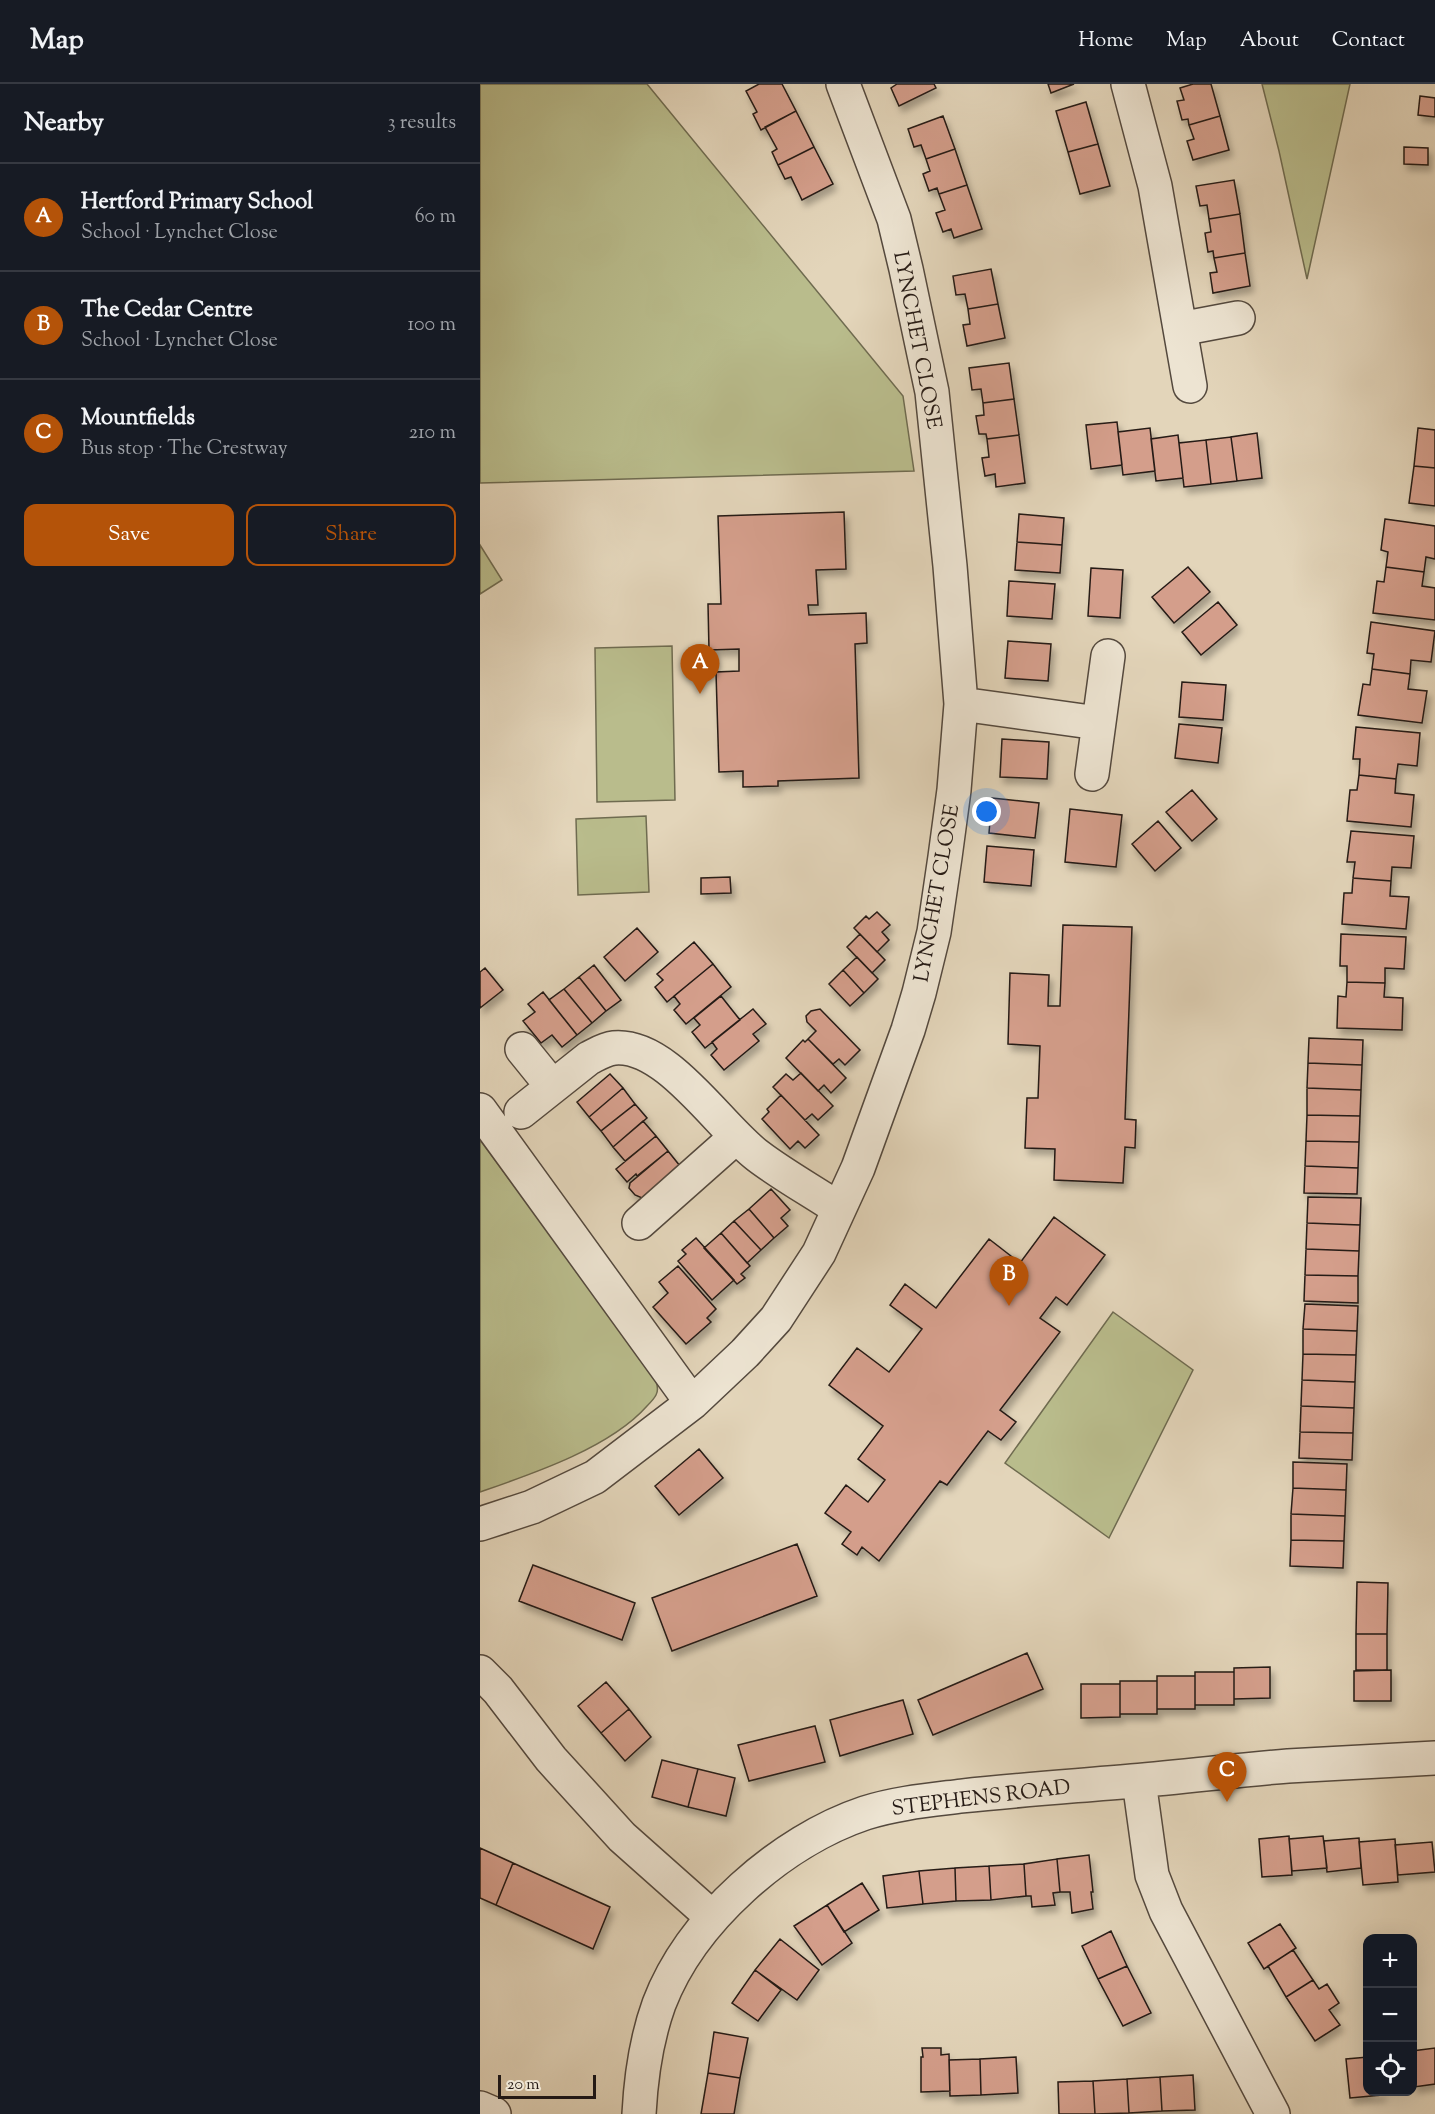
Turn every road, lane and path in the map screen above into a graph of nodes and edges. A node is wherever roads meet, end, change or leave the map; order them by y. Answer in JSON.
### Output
{"nodes":[{"id":1,"x":843,"y":84,"type":"edge"},
{"id":2,"x":1128,"y":84,"type":"edge"},
{"id":3,"x":1238,"y":318,"type":"dead end"},
{"id":4,"x":1180,"y":329,"type":"junction"},
{"id":5,"x":1190,"y":386,"type":"dead end"},
{"id":6,"x":1108,"y":656,"type":"dead end"},
{"id":7,"x":961,"y":704,"type":"junction"},
{"id":8,"x":1098,"y":723,"type":"junction"},
{"id":9,"x":1092,"y":774,"type":"dead end"},
{"id":10,"x":522,"y":1049,"type":"dead end"},
{"id":11,"x":552,"y":1086,"type":"junction"},
{"id":12,"x":480,"y":1110,"type":"edge"},
{"id":13,"x":521,"y":1112,"type":"dead end"},
{"id":14,"x":736,"y":1137,"type":"junction"},
{"id":15,"x":839,"y":1209,"type":"junction"},
{"id":16,"x":639,"y":1223,"type":"dead end"},
{"id":17,"x":692,"y":1403,"type":"junction"},
{"id":18,"x":480,"y":1524,"type":"edge"},
{"id":19,"x":480,"y":1672,"type":"edge"},
{"id":20,"x":1435,"y":1758,"type":"edge"},
{"id":21,"x":1139,"y":1780,"type":"junction"},
{"id":22,"x":712,"y":1917,"type":"junction"},
{"id":23,"x":480,"y":2108,"type":"edge"},
{"id":24,"x":494,"y":2114,"type":"edge"},
{"id":25,"x":639,"y":2114,"type":"edge"},
{"id":26,"x":1273,"y":2114,"type":"edge"}],
"edges":[{"from":1,"to":7,"type":"street","name":"LYNCHET CLOSE"},
{"from":2,"to":4,"type":"street"},
{"from":3,"to":4,"type":"street"},
{"from":4,"to":5,"type":"street"},
{"from":6,"to":8,"type":"street"},
{"from":7,"to":8,"type":"street"},
{"from":7,"to":15,"type":"street","name":"LYNCHET CLOSE"},
{"from":8,"to":9,"type":"street"},
{"from":10,"to":11,"type":"street"},
{"from":11,"to":13,"type":"street"},
{"from":11,"to":14,"type":"street"},
{"from":12,"to":17,"type":"street"},
{"from":14,"to":15,"type":"street"},
{"from":14,"to":16,"type":"street"},
{"from":15,"to":17,"type":"street","name":"LYNCHET CLOSE"},
{"from":17,"to":18,"type":"street","name":"LYNCHET CLOSE"},
{"from":19,"to":22,"type":"street"},
{"from":20,"to":21,"type":"street","name":"STEPHENS ROAD"},
{"from":21,"to":22,"type":"street","name":"STEPHENS ROAD"},
{"from":21,"to":26,"type":"street"},
{"from":22,"to":25,"type":"street","name":"STEPHENS ROAD"},
{"from":23,"to":24,"type":"street"}]}
